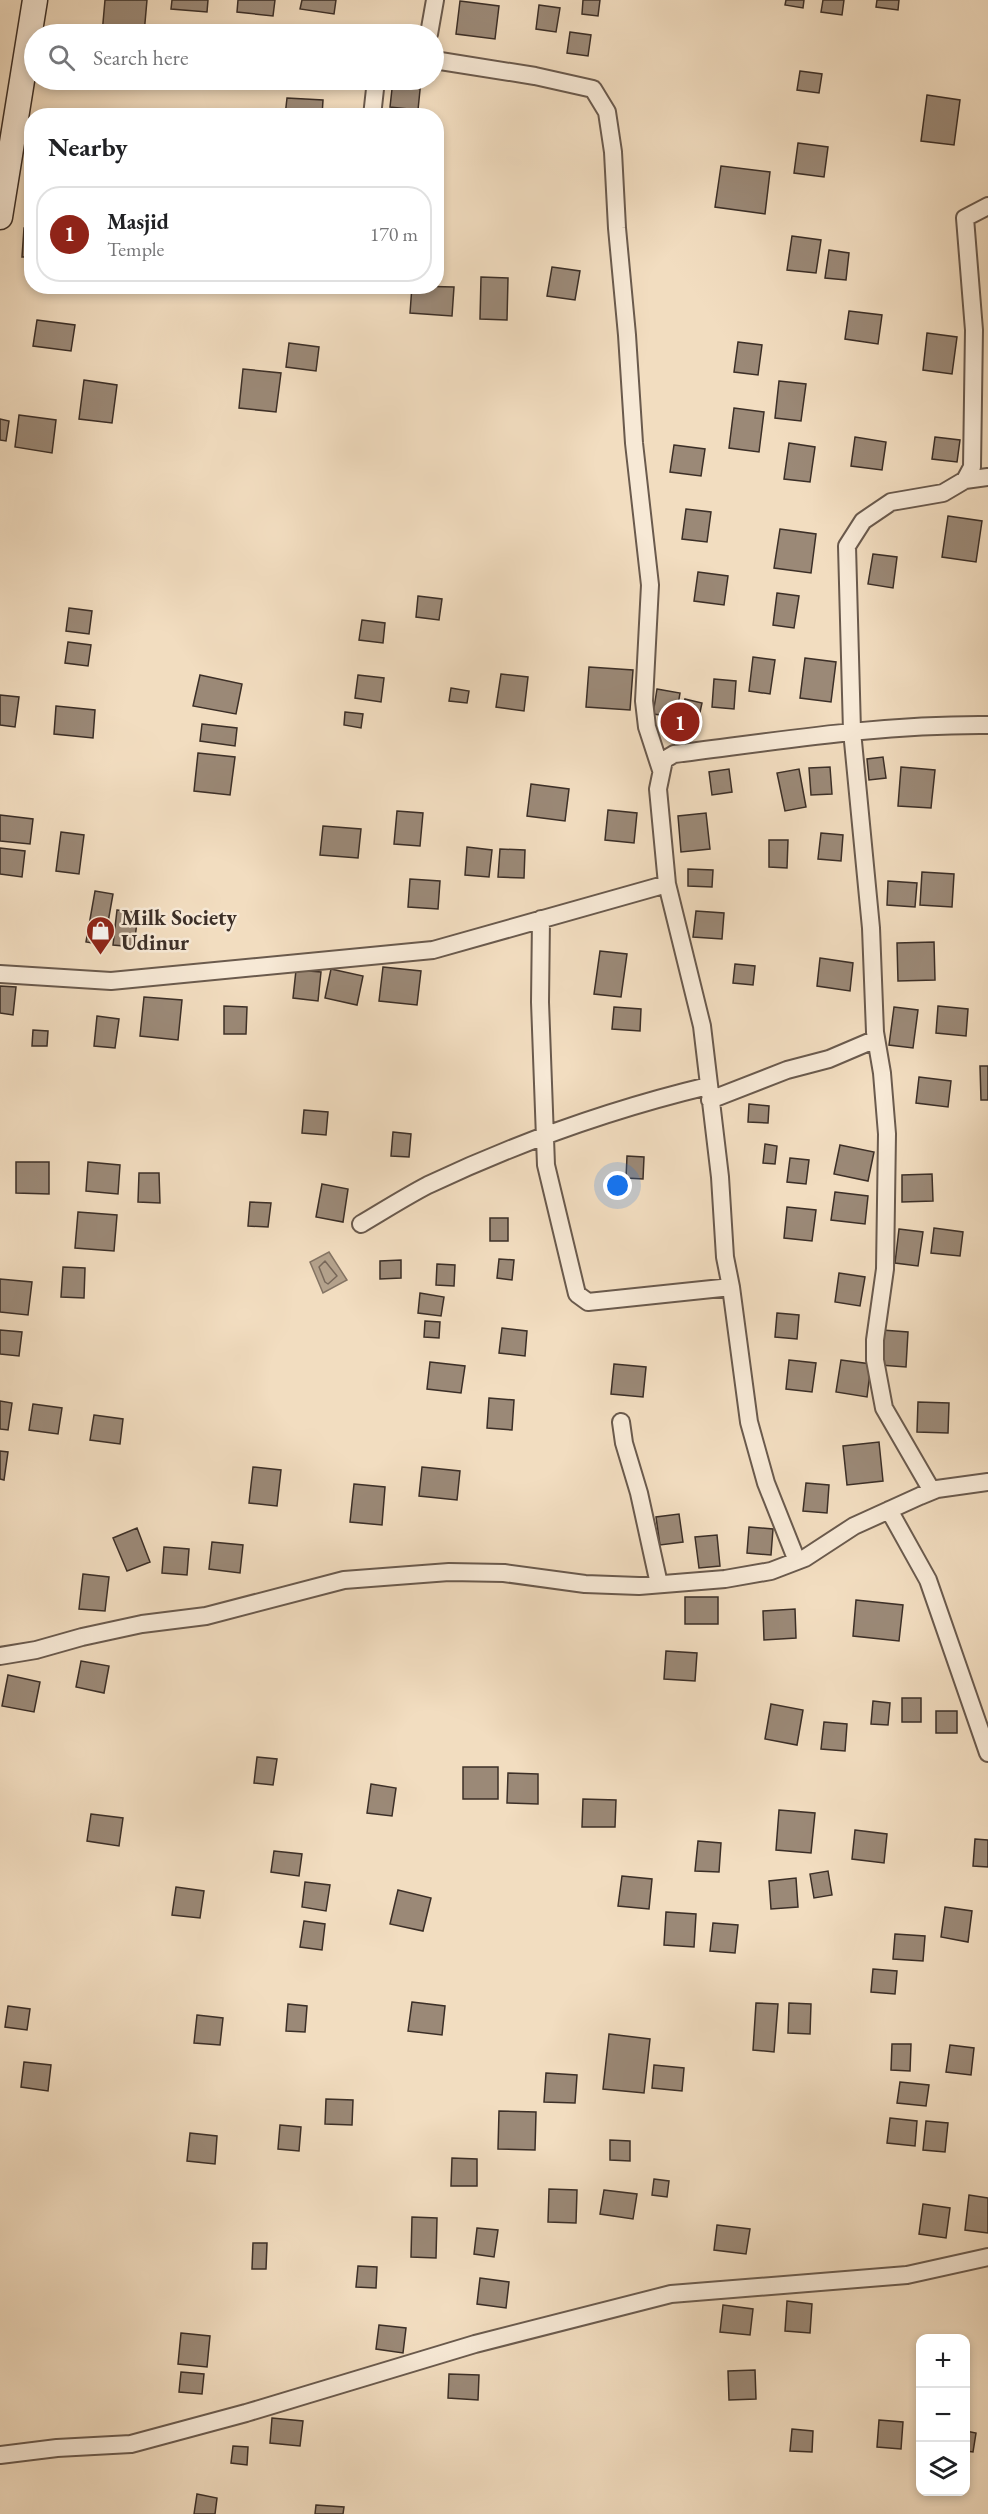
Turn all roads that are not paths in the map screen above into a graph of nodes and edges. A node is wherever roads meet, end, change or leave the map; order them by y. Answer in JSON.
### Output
{"nodes":[{"id":1,"x":35,"y":0,"type":"edge"},
{"id":2,"x":435,"y":0,"type":"edge"},
{"id":3,"x":33,"y":24,"type":"edge"},
{"id":4,"x":431,"y":24,"type":"edge"},
{"id":5,"x":444,"y":62,"type":"edge"},
{"id":6,"x":24,"y":89,"type":"edge"},
{"id":7,"x":375,"y":90,"type":"edge"},
{"id":8,"x":373,"y":108,"type":"edge"},
{"id":9,"x":988,"y":206,"type":"edge"},
{"id":10,"x":0,"y":217,"type":"edge"},
{"id":11,"x":988,"y":477,"type":"edge"},
{"id":12,"x":965,"y":480,"type":"junction"},
{"id":13,"x":988,"y":725,"type":"edge"},
{"id":14,"x":852,"y":731,"type":"junction"},
{"id":15,"x":661,"y":770,"type":"junction"},
{"id":16,"x":667,"y":884,"type":"junction"},
{"id":17,"x":541,"y":919,"type":"junction"},
{"id":18,"x":0,"y":974,"type":"edge"},
{"id":19,"x":876,"y":1040,"type":"junction"},
{"id":20,"x":709,"y":1093,"type":"junction"},
{"id":21,"x":545,"y":1135,"type":"junction"},
{"id":22,"x":361,"y":1224,"type":"dead end"},
{"id":23,"x":731,"y":1287,"type":"junction"},
{"id":24,"x":621,"y":1422,"type":"dead end"},
{"id":25,"x":988,"y":1482,"type":"edge"},
{"id":26,"x":932,"y":1491,"type":"junction"},
{"id":27,"x":889,"y":1510,"type":"junction"},
{"id":28,"x":797,"y":1561,"type":"junction"},
{"id":29,"x":659,"y":1584,"type":"junction"},
{"id":30,"x":0,"y":1656,"type":"edge"},
{"id":31,"x":988,"y":1753,"type":"edge"},
{"id":32,"x":988,"y":2257,"type":"edge"},
{"id":33,"x":0,"y":2455,"type":"edge"}],
"edges":[{"from":1,"to":3,"type":"main road"},
{"from":2,"to":4,"type":"street"},
{"from":5,"to":15,"type":"street"},
{"from":6,"to":10,"type":"main road"},
{"from":7,"to":8,"type":"street"},
{"from":9,"to":12,"type":"street"},
{"from":11,"to":12,"type":"street"},
{"from":12,"to":14,"type":"street"},
{"from":13,"to":14,"type":"street"},
{"from":14,"to":15,"type":"street"},
{"from":14,"to":19,"type":"street"},
{"from":15,"to":16,"type":"street"},
{"from":16,"to":17,"type":"street"},
{"from":16,"to":20,"type":"street"},
{"from":17,"to":18,"type":"street"},
{"from":17,"to":21,"type":"street"},
{"from":19,"to":20,"type":"street"},
{"from":19,"to":26,"type":"street"},
{"from":20,"to":21,"type":"street"},
{"from":20,"to":23,"type":"street"},
{"from":21,"to":22,"type":"street"},
{"from":21,"to":23,"type":"street"},
{"from":23,"to":28,"type":"street"},
{"from":24,"to":29,"type":"street"},
{"from":25,"to":26,"type":"street"},
{"from":26,"to":27,"type":"street"},
{"from":27,"to":28,"type":"street"},
{"from":27,"to":31,"type":"street"},
{"from":28,"to":29,"type":"street"},
{"from":29,"to":30,"type":"street"},
{"from":32,"to":33,"type":"street"}]}
